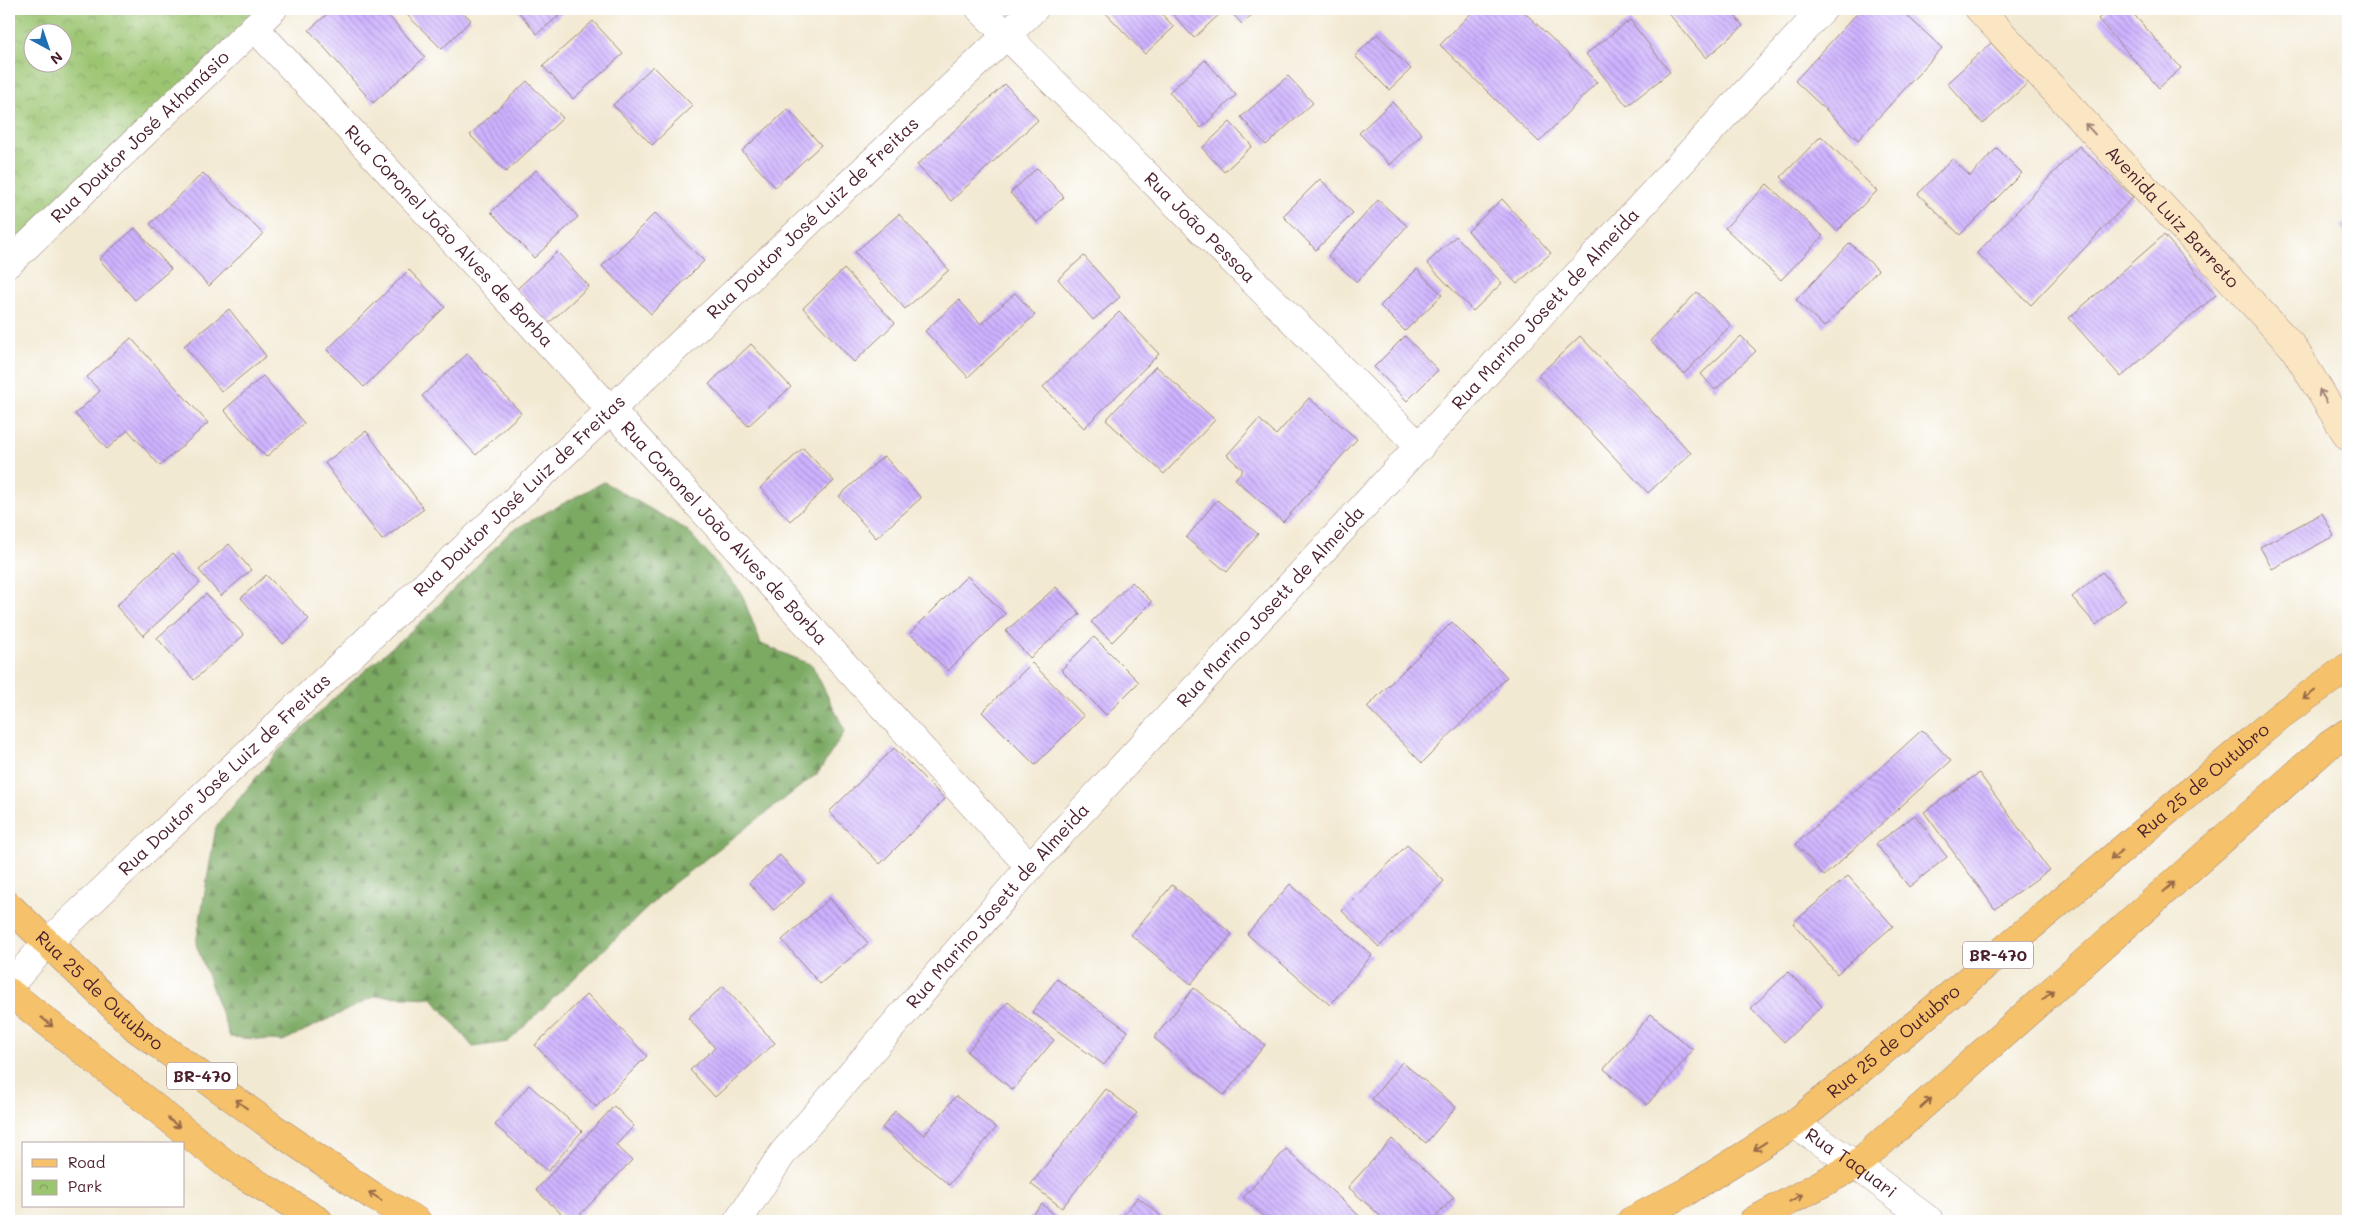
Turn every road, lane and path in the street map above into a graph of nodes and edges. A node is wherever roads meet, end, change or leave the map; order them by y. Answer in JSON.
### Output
{"nodes":[{"id":1,"x":980,"y":9,"type":"edge"},
{"id":2,"x":1034,"y":9,"type":"edge"},
{"id":3,"x":1823,"y":9,"type":"edge"},
{"id":4,"x":1978,"y":9,"type":"edge"},
{"id":5,"x":264,"y":18,"type":"edge"},
{"id":6,"x":1006,"y":35,"type":"junction"},
{"id":7,"x":9,"y":263,"type":"edge"},
{"id":8,"x":611,"y":410,"type":"junction"},
{"id":9,"x":2348,"y":437,"type":"edge"},
{"id":10,"x":1420,"y":447,"type":"junction"},
{"id":11,"x":2348,"y":667,"type":"edge"},
{"id":12,"x":2348,"y":732,"type":"edge"},
{"id":13,"x":1030,"y":867,"type":"junction"},
{"id":14,"x":9,"y":906,"type":"edge"},
{"id":15,"x":46,"y":944,"type":"junction"},
{"id":16,"x":9,"y":986,"type":"edge"},
{"id":17,"x":9,"y":992,"type":"edge"},
{"id":18,"x":1794,"y":1124,"type":"junction"},
{"id":19,"x":1856,"y":1165,"type":"junction"},
{"id":20,"x":319,"y":1221,"type":"edge"},
{"id":21,"x":416,"y":1221,"type":"edge"},
{"id":22,"x":738,"y":1221,"type":"edge"},
{"id":23,"x":1631,"y":1221,"type":"edge"},
{"id":24,"x":1753,"y":1221,"type":"edge"},
{"id":25,"x":1930,"y":1221,"type":"edge"}],
"edges":[{"from":1,"to":6,"type":"street","name":"Rua João Pessoa"},
{"from":2,"to":6,"type":"street","name":"Rua Doutor José Luiz de Freitas"},
{"from":3,"to":10,"type":"street","name":"Rua Marino Josett de Almeida"},
{"from":9,"to":4,"type":"main road","name":"Avenida Luiz Barreto","one_way":true},
{"from":5,"to":7,"type":"street","name":"Rua Doutor José Athanásio"},
{"from":5,"to":8,"type":"street","name":"Rua Coronel João Alves de Borba"},
{"from":6,"to":8,"type":"street","name":"Rua Doutor José Luiz de Freitas"},
{"from":6,"to":10,"type":"street","name":"Rua João Pessoa"},
{"from":8,"to":13,"type":"street","name":"Rua Coronel João Alves de Borba"},
{"from":8,"to":15,"type":"street","name":"Rua Doutor José Luiz de Freitas"},
{"from":10,"to":13,"type":"street","name":"Rua Marino Josett de Almeida"},
{"from":11,"to":18,"type":"main road","name":"Rua 25 de Outubro","number":"BR-470","one_way":true},
{"from":19,"to":12,"type":"main road","one_way":true},
{"from":13,"to":22,"type":"street","name":"Rua Marino Josett de Almeida"},
{"from":14,"to":15,"type":"main road","name":"Rua 25 de Outubro","number":"BR-470"},
{"from":15,"to":16,"type":"street","name":"Rua Doutor José Luiz de Freitas"},
{"from":21,"to":15,"type":"main road","name":"Rua 25 de Outubro","number":"BR-470","one_way":true},
{"from":17,"to":20,"type":"main road","number":"BR-470","one_way":true},
{"from":18,"to":19,"type":"street","name":"Rua Taquari"},
{"from":18,"to":23,"type":"main road","name":"Rua 25 de Outubro","number":"BR-470","one_way":true},
{"from":24,"to":19,"type":"main road","one_way":true},
{"from":19,"to":25,"type":"street","name":"Rua Taquari"}]}
